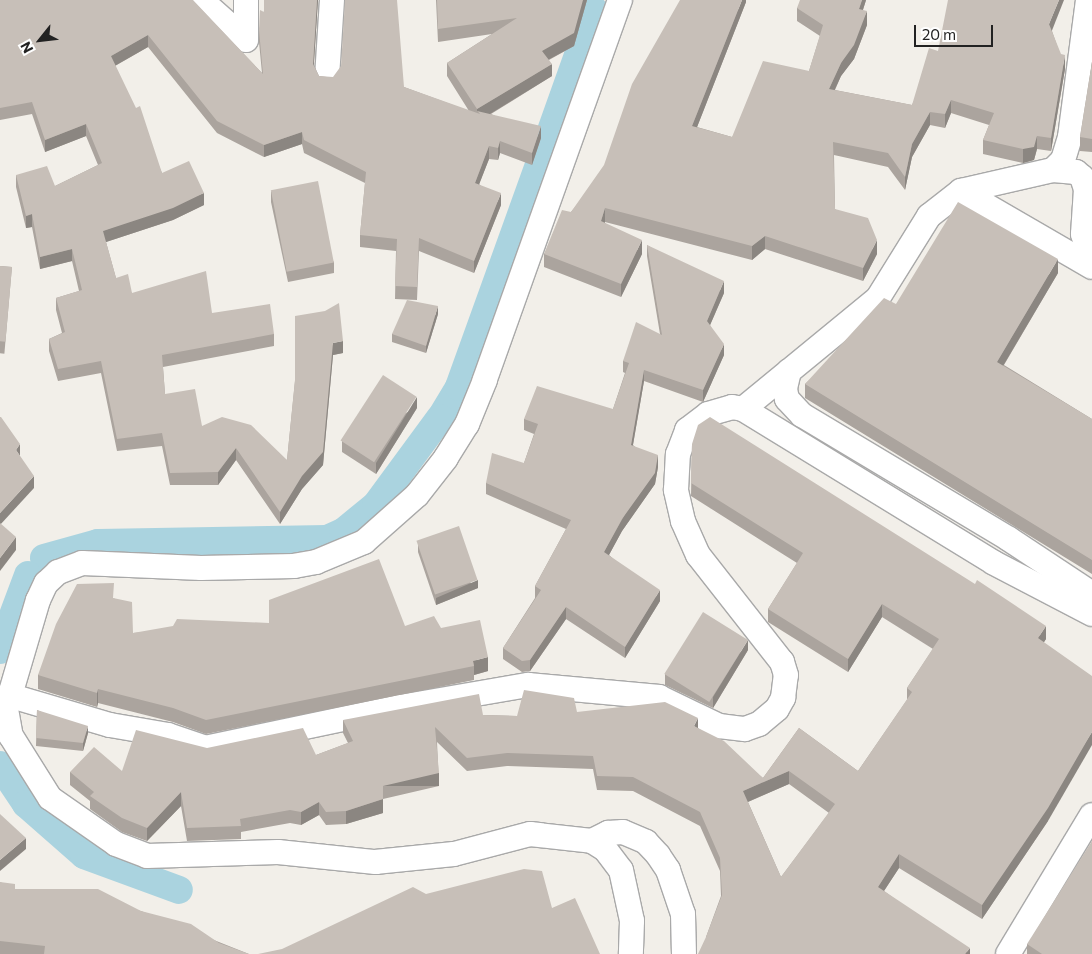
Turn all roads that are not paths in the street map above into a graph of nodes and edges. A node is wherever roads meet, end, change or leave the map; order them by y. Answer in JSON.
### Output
{"nodes":[{"id":1,"x":202,"y":0,"type":"edge"},
{"id":2,"x":246,"y":0,"type":"edge"},
{"id":3,"x":332,"y":0,"type":"edge"},
{"id":4,"x":620,"y":0,"type":"edge"},
{"id":5,"x":1088,"y":0,"type":"edge"},
{"id":6,"x":327,"y":77,"type":"edge"},
{"id":7,"x":1053,"y":170,"type":"junction"},
{"id":8,"x":1089,"y":185,"type":"edge"},
{"id":9,"x":961,"y":191,"type":"junction"},
{"id":10,"x":1092,"y":263,"type":"edge"},
{"id":11,"x":1092,"y":267,"type":"edge"},
{"id":12,"x":789,"y":371,"type":"junction"},
{"id":13,"x":743,"y":409,"type":"junction"},
{"id":14,"x":1092,"y":594,"type":"edge"},
{"id":15,"x":1092,"y":614,"type":"edge"},
{"id":16,"x":8,"y":694,"type":"junction"},
{"id":17,"x":1092,"y":815,"type":"edge"},
{"id":18,"x":592,"y":841,"type":"junction"},
{"id":19,"x":630,"y":954,"type":"edge"},
{"id":20,"x":684,"y":954,"type":"edge"},
{"id":21,"x":1008,"y":954,"type":"edge"}],
"edges":[{"from":1,"to":2,"type":"street"},
{"from":3,"to":6,"type":"street"},
{"from":4,"to":16,"type":"street"},
{"from":5,"to":7,"type":"street"},
{"from":7,"to":8,"type":"street"},
{"from":7,"to":9,"type":"street"},
{"from":8,"to":10,"type":"street"},
{"from":9,"to":11,"type":"street"},
{"from":9,"to":12,"type":"street"},
{"from":12,"to":13,"type":"street"},
{"from":12,"to":14,"type":"street"},
{"from":13,"to":15,"type":"street"},
{"from":13,"to":16,"type":"street"},
{"from":16,"to":18,"type":"street"},
{"from":17,"to":21,"type":"street"},
{"from":18,"to":19,"type":"street"},
{"from":18,"to":20,"type":"street"}]}
